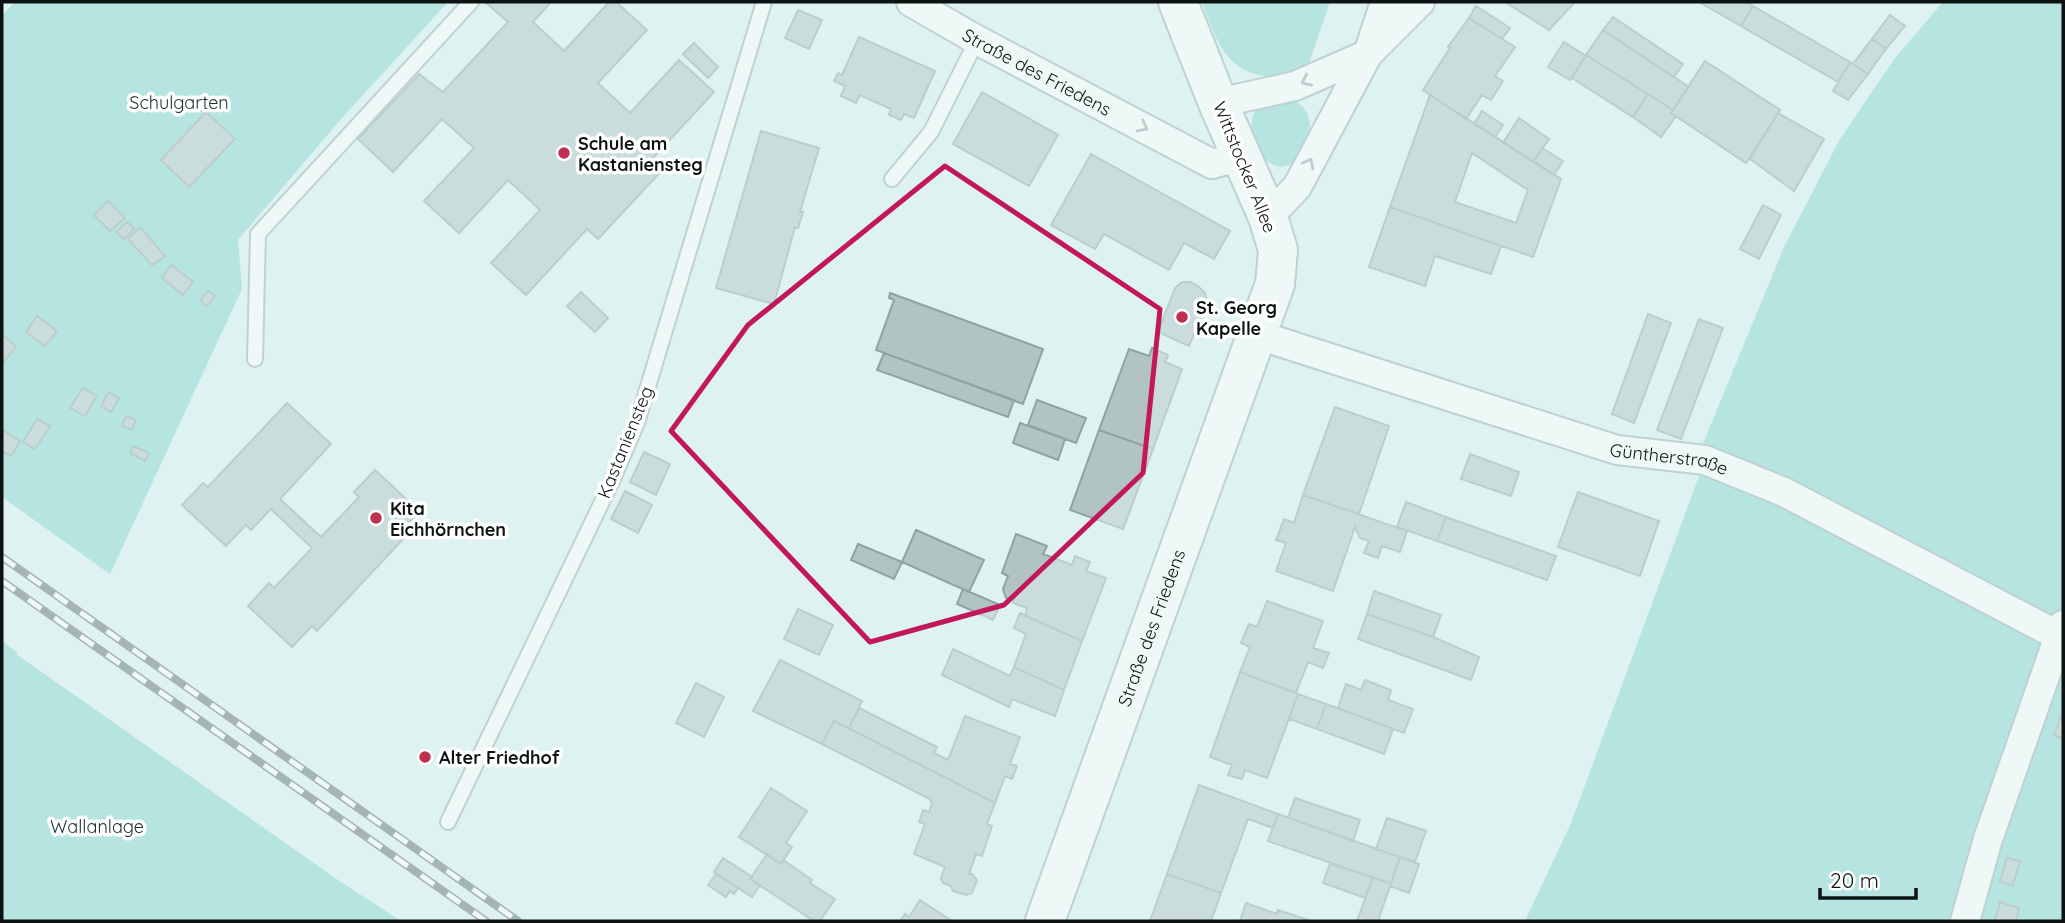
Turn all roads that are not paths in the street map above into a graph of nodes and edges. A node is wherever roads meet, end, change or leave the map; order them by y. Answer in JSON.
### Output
{"nodes":[{"id":1,"x":471,"y":2,"type":"edge"},
{"id":2,"x":764,"y":2,"type":"edge"},
{"id":3,"x":911,"y":2,"type":"edge"},
{"id":4,"x":1178,"y":2,"type":"edge"},
{"id":5,"x":1385,"y":2,"type":"edge"},
{"id":6,"x":1420,"y":2,"type":"edge"},
{"id":7,"x":977,"y":40,"type":"junction"},
{"id":8,"x":1368,"y":54,"type":"junction"},
{"id":9,"x":1218,"y":103,"type":"junction"},
{"id":10,"x":1241,"y":156,"type":"junction"},
{"id":11,"x":892,"y":180,"type":"dead end"},
{"id":12,"x":1268,"y":217,"type":"junction"},
{"id":13,"x":1258,"y":335,"type":"junction"},
{"id":14,"x":255,"y":359,"type":"dead end"},
{"id":15,"x":2061,"y":630,"type":"edge"},
{"id":16,"x":449,"y":822,"type":"dead end"},
{"id":17,"x":1045,"y":921,"type":"edge"},
{"id":18,"x":1965,"y":921,"type":"edge"}],
"edges":[{"from":1,"to":14,"type":"lane"},
{"from":2,"to":16,"type":"lane","name":"Kastaniensteg"},
{"from":3,"to":7,"type":"street","name":"Straße des Friedens"},
{"from":4,"to":9,"type":"main road","name":"Wittstocker Allee"},
{"from":5,"to":8,"type":"street"},
{"from":6,"to":8,"type":"street"},
{"from":7,"to":10,"type":"street","name":"Straße des Friedens","one_way":true},
{"from":7,"to":11,"type":"lane"},
{"from":8,"to":9,"type":"street","one_way":true},
{"from":12,"to":8,"type":"street","one_way":true},
{"from":9,"to":10,"type":"main road","name":"Wittstocker Allee"},
{"from":10,"to":12,"type":"main road","name":"Wittstocker Allee"},
{"from":12,"to":13,"type":"main road","name":"Wittstocker Allee"},
{"from":13,"to":15,"type":"street","name":"Güntherstraße"},
{"from":13,"to":17,"type":"main road","name":"Straße des Friedens"},
{"from":15,"to":18,"type":"street"}]}
